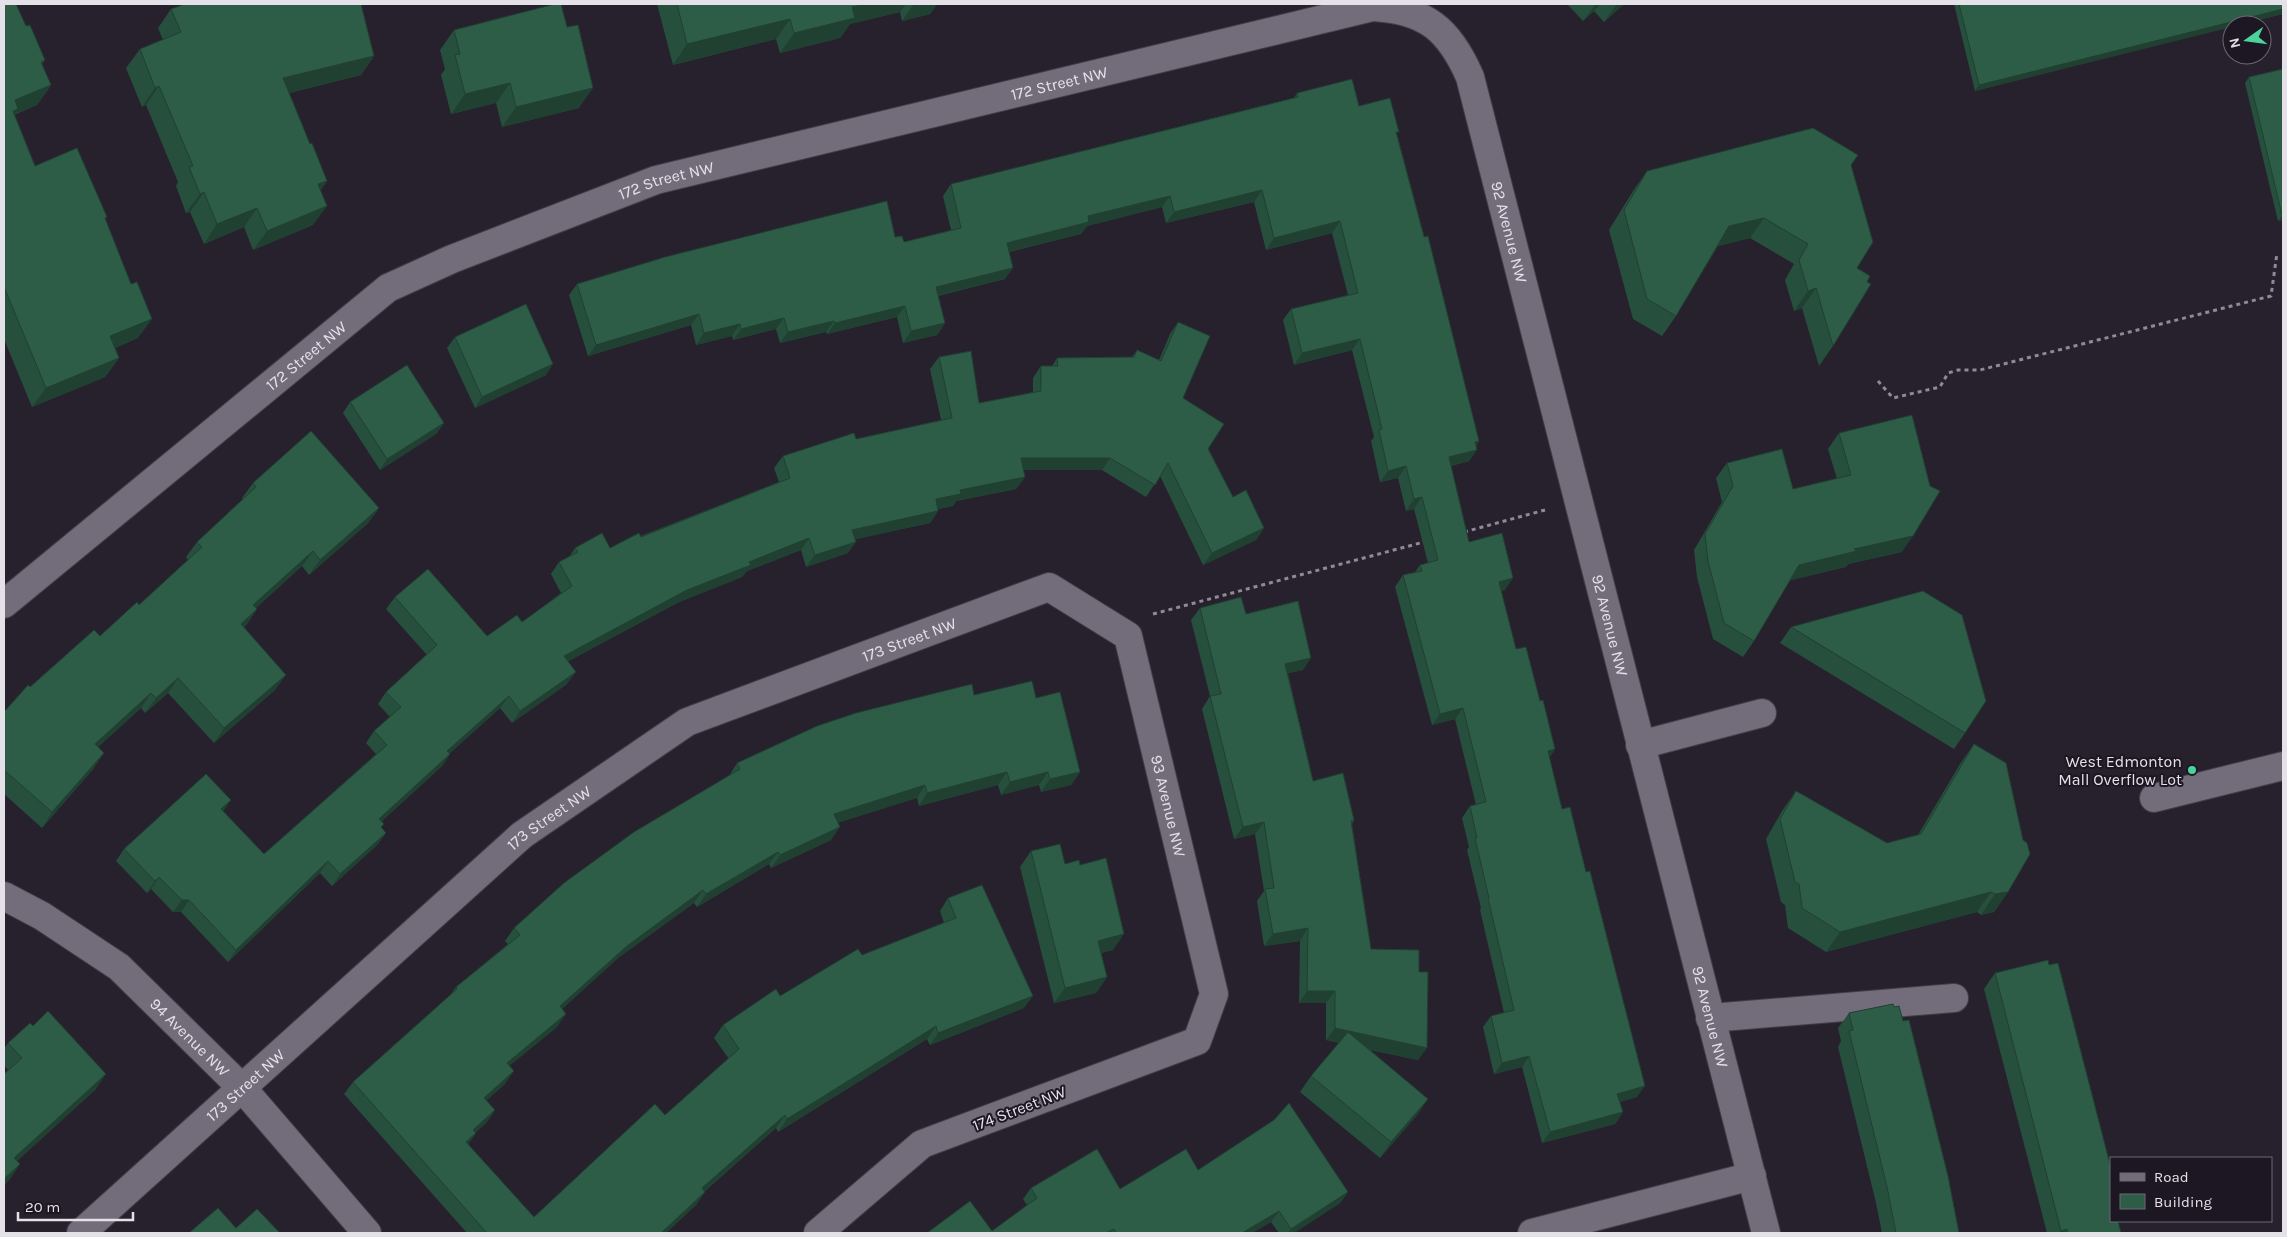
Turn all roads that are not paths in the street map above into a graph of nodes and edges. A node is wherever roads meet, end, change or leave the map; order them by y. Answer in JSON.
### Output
{"nodes":[{"id":1,"x":1437,"y":26,"type":"joint"},
{"id":2,"x":4,"y":604,"type":"edge"},
{"id":3,"x":1111,"y":625,"type":"joint"},
{"id":4,"x":1762,"y":713,"type":"dead end"},
{"id":5,"x":1640,"y":745,"type":"junction"},
{"id":6,"x":2283,"y":766,"type":"edge"},
{"id":7,"x":2154,"y":798,"type":"dead end"},
{"id":8,"x":4,"y":896,"type":"edge"},
{"id":9,"x":1214,"y":994,"type":"joint"},
{"id":10,"x":1954,"y":998,"type":"dead end"},
{"id":11,"x":1710,"y":1018,"type":"junction"},
{"id":12,"x":243,"y":1089,"type":"junction"},
{"id":13,"x":1752,"y":1176,"type":"junction"},
{"id":14,"x":81,"y":1233,"type":"edge"},
{"id":15,"x":368,"y":1233,"type":"edge"},
{"id":16,"x":818,"y":1233,"type":"edge"},
{"id":17,"x":1532,"y":1233,"type":"edge"},
{"id":18,"x":1766,"y":1233,"type":"edge"}],
"edges":[{"from":1,"to":2,"type":"street","name":"172 Street NW"},
{"from":1,"to":5,"type":"street","name":"92 Avenue NW"},
{"from":3,"to":9,"type":"street","name":"93 Avenue NW"},
{"from":3,"to":12,"type":"street","name":"173 Street NW"},
{"from":4,"to":5,"type":"street"},
{"from":5,"to":11,"type":"street","name":"92 Avenue NW"},
{"from":6,"to":7,"type":"street"},
{"from":8,"to":12,"type":"street","name":"94 Avenue NW"},
{"from":9,"to":16,"type":"street","name":"174 Street NW"},
{"from":10,"to":11,"type":"street"},
{"from":11,"to":13,"type":"street","name":"92 Avenue NW"},
{"from":12,"to":14,"type":"street","name":"173 Street NW"},
{"from":12,"to":15,"type":"street","name":"94 Avenue NW"},
{"from":13,"to":17,"type":"street"},
{"from":13,"to":18,"type":"street","name":"92 Avenue NW"}]}
